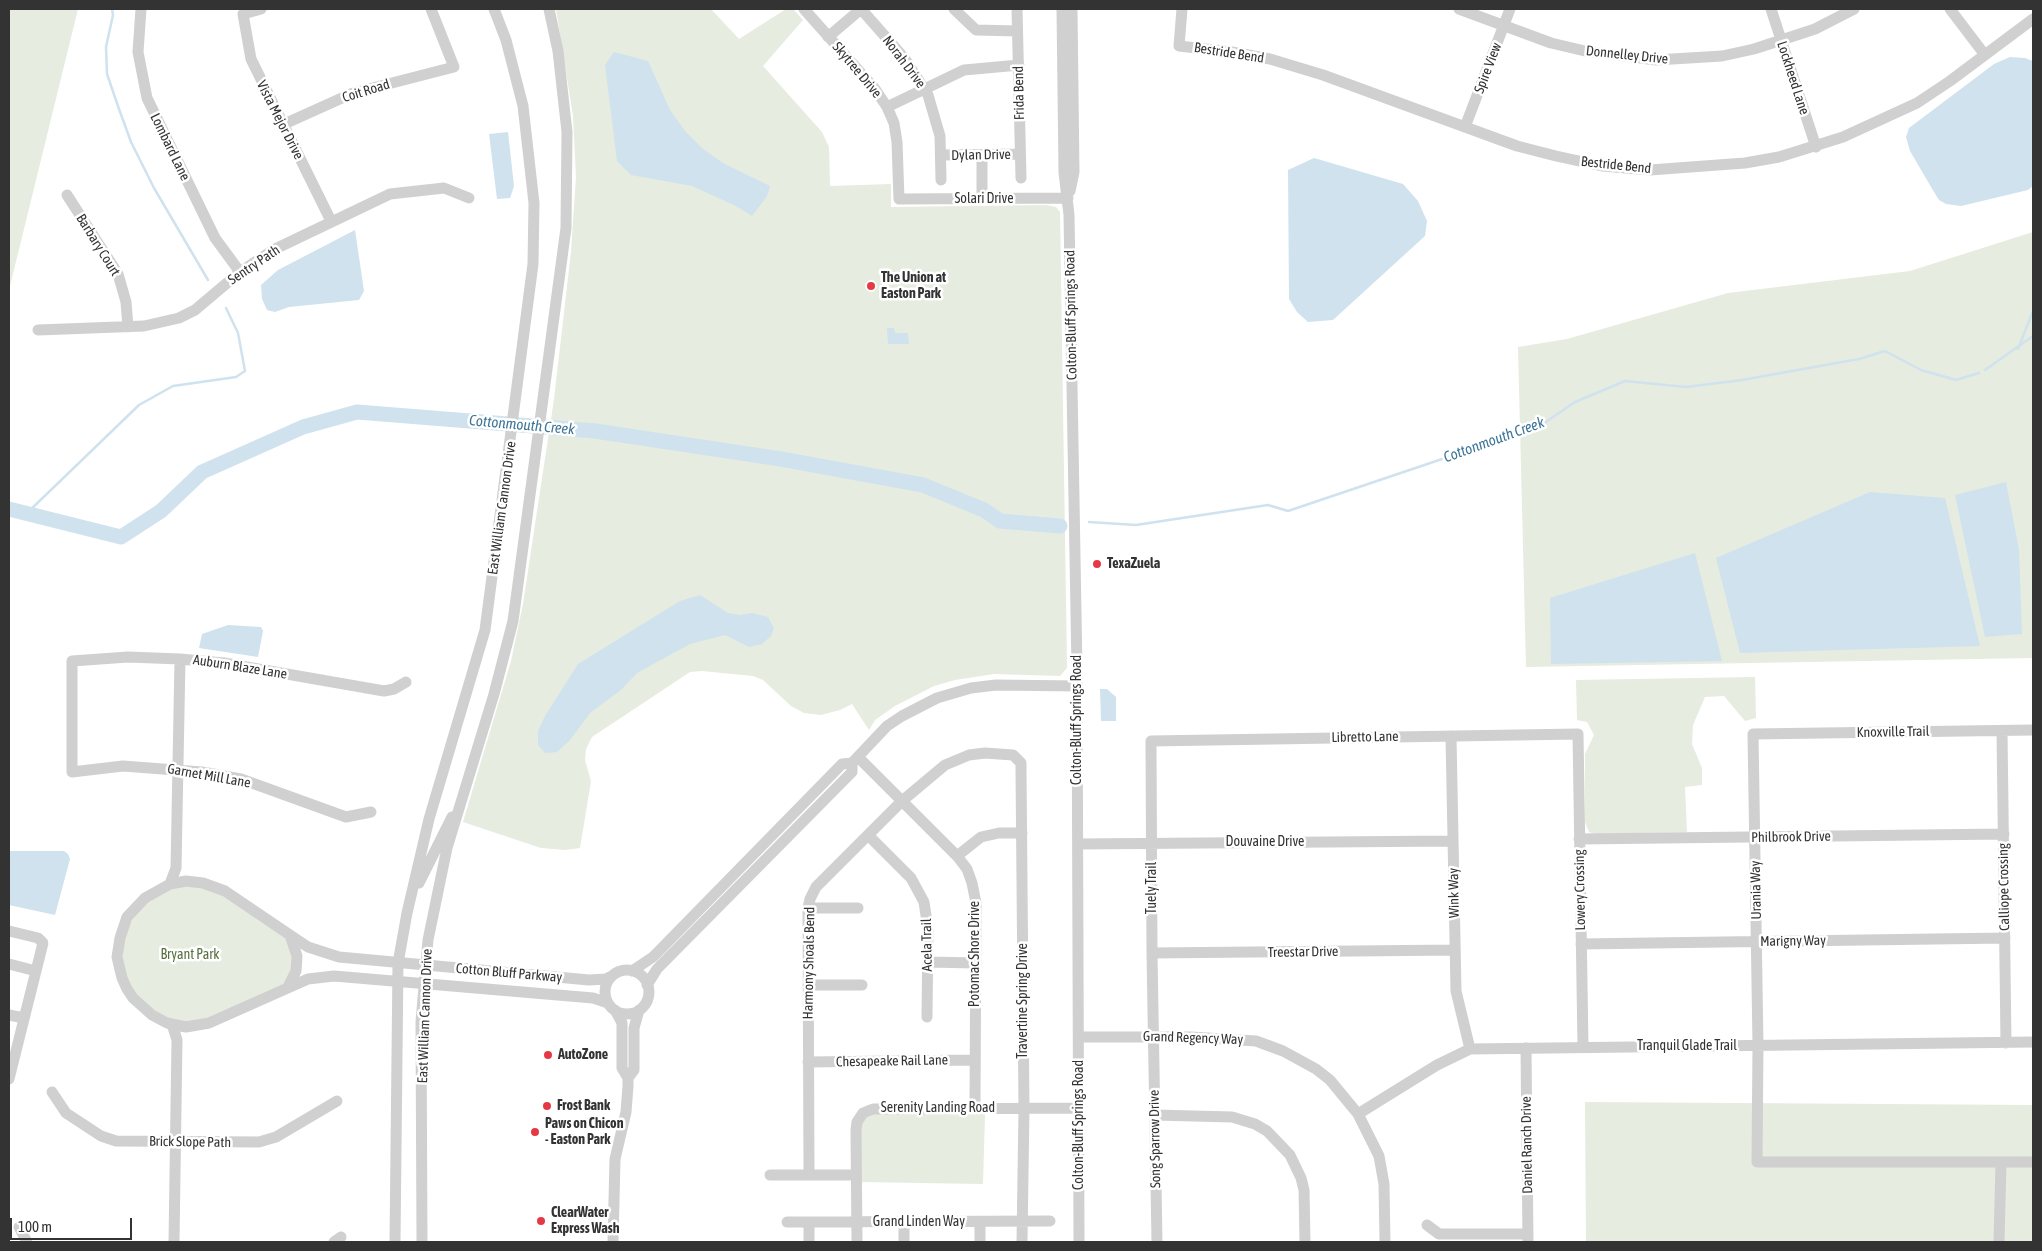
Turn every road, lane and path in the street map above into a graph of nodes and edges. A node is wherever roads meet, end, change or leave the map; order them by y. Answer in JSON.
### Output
{"nodes":[{"id":1,"x":141,"y":9,"type":"edge"},
{"id":2,"x":261,"y":9,"type":"edge"},
{"id":3,"x":494,"y":9,"type":"edge"},
{"id":4,"x":549,"y":9,"type":"edge"},
{"id":5,"x":804,"y":9,"type":"edge"},
{"id":6,"x":861,"y":9,"type":"edge"},
{"id":7,"x":954,"y":9,"type":"edge"},
{"id":8,"x":1018,"y":9,"type":"edge"},
{"id":9,"x":1062,"y":9,"type":"edge"},
{"id":10,"x":1072,"y":9,"type":"edge"},
{"id":11,"x":1182,"y":9,"type":"edge"},
{"id":12,"x":1459,"y":9,"type":"edge"},
{"id":13,"x":1510,"y":9,"type":"edge"},
{"id":14,"x":1771,"y":9,"type":"edge"},
{"id":15,"x":1854,"y":9,"type":"edge"},
{"id":16,"x":1950,"y":9,"type":"edge"},
{"id":17,"x":436,"y":10,"type":"edge"},
{"id":18,"x":2033,"y":20,"type":"edge"},
{"id":19,"x":1503,"y":26,"type":"junction"},
{"id":20,"x":1017,"y":30,"type":"junction"},
{"id":21,"x":828,"y":37,"type":"junction"},
{"id":22,"x":1781,"y":42,"type":"junction"},
{"id":23,"x":1985,"y":55,"type":"junction"},
{"id":24,"x":1019,"y":65,"type":"junction"},
{"id":25,"x":924,"y":88,"type":"junction"},
{"id":26,"x":887,"y":107,"type":"junction"},
{"id":27,"x":282,"y":125,"type":"junction"},
{"id":28,"x":1465,"y":127,"type":"junction"},
{"id":29,"x":1816,"y":146,"type":"junction"},
{"id":30,"x":1020,"y":154,"type":"junction"},
{"id":31,"x":982,"y":155,"type":"junction"},
{"id":32,"x":941,"y":156,"type":"junction"},
{"id":33,"x":1021,"y":178,"type":"dead end"},
{"id":34,"x":941,"y":180,"type":"dead end"},
{"id":35,"x":67,"y":195,"type":"dead end"},
{"id":36,"x":469,"y":198,"type":"dead end"},
{"id":37,"x":1068,"y":198,"type":"junction"},
{"id":38,"x":899,"y":199,"type":"joint"},
{"id":39,"x":982,"y":199,"type":"junction"},
{"id":40,"x":331,"y":222,"type":"junction"},
{"id":41,"x":240,"y":272,"type":"junction"},
{"id":42,"x":128,"y":327,"type":"junction"},
{"id":43,"x":38,"y":330,"type":"dead end"},
{"id":44,"x":180,"y":659,"type":"junction"},
{"id":45,"x":406,"y":682,"type":"dead end"},
{"id":46,"x":1077,"y":686,"type":"junction"},
{"id":47,"x":2033,"y":730,"type":"edge"},
{"id":48,"x":2002,"y":731,"type":"junction"},
{"id":49,"x":1578,"y":734,"type":"joint"},
{"id":50,"x":1753,"y":734,"type":"joint"},
{"id":51,"x":1451,"y":736,"type":"junction"},
{"id":52,"x":1151,"y":741,"type":"joint"},
{"id":53,"x":855,"y":760,"type":"junction"},
{"id":54,"x":1018,"y":760,"type":"joint"},
{"id":55,"x":473,"y":766,"type":"junction"},
{"id":56,"x":179,"y":770,"type":"junction"},
{"id":57,"x":72,"y":772,"type":"joint"},
{"id":58,"x":902,"y":801,"type":"junction"},
{"id":59,"x":371,"y":812,"type":"dead end"},
{"id":60,"x":1022,"y":833,"type":"junction"},
{"id":61,"x":868,"y":834,"type":"junction"},
{"id":62,"x":2004,"y":834,"type":"junction"},
{"id":63,"x":1755,"y":838,"type":"junction"},
{"id":64,"x":1579,"y":839,"type":"junction"},
{"id":65,"x":1453,"y":841,"type":"junction"},
{"id":66,"x":1151,"y":843,"type":"junction"},
{"id":67,"x":1078,"y":844,"type":"junction"},
{"id":68,"x":958,"y":856,"type":"junction"},
{"id":69,"x":176,"y":868,"type":"junction"},
{"id":70,"x":186,"y":881,"type":"junction"},
{"id":71,"x":170,"y":884,"type":"junction"},
{"id":72,"x":808,"y":908,"type":"junction"},
{"id":73,"x":858,"y":908,"type":"dead end"},
{"id":74,"x":407,"y":913,"type":"junction"},
{"id":75,"x":9,"y":931,"type":"edge"},
{"id":76,"x":290,"y":935,"type":"junction"},
{"id":77,"x":2005,"y":938,"type":"junction"},
{"id":78,"x":1757,"y":941,"type":"junction"},
{"id":79,"x":1582,"y":944,"type":"junction"},
{"id":80,"x":1454,"y":950,"type":"junction"},
{"id":81,"x":1152,"y":953,"type":"junction"},
{"id":82,"x":928,"y":962,"type":"junction"},
{"id":83,"x":398,"y":963,"type":"junction"},
{"id":84,"x":975,"y":963,"type":"junction"},
{"id":85,"x":9,"y":964,"type":"edge"},
{"id":86,"x":424,"y":966,"type":"junction"},
{"id":87,"x":36,"y":971,"type":"junction"},
{"id":88,"x":632,"y":971,"type":"junction"},
{"id":89,"x":612,"y":976,"type":"junction"},
{"id":90,"x":397,"y":981,"type":"junction"},
{"id":91,"x":423,"y":982,"type":"junction"},
{"id":92,"x":647,"y":985,"type":"junction"},
{"id":93,"x":808,"y":985,"type":"junction"},
{"id":94,"x":862,"y":985,"type":"dead end"},
{"id":95,"x":288,"y":987,"type":"junction"},
{"id":96,"x":612,"y":1007,"type":"junction"},
{"id":97,"x":639,"y":1010,"type":"junction"},
{"id":98,"x":9,"y":1015,"type":"edge"},
{"id":99,"x":927,"y":1017,"type":"dead end"},
{"id":100,"x":24,"y":1018,"type":"junction"},
{"id":101,"x":172,"y":1024,"type":"junction"},
{"id":102,"x":186,"y":1027,"type":"junction"},
{"id":103,"x":1153,"y":1036,"type":"junction"},
{"id":104,"x":1078,"y":1037,"type":"junction"},
{"id":105,"x":177,"y":1040,"type":"junction"},
{"id":106,"x":2033,"y":1042,"type":"edge"},
{"id":107,"x":2006,"y":1043,"type":"junction"},
{"id":108,"x":1758,"y":1045,"type":"junction"},
{"id":109,"x":1583,"y":1046,"type":"junction"},
{"id":110,"x":1470,"y":1048,"type":"junction"},
{"id":111,"x":1526,"y":1048,"type":"junction"},
{"id":112,"x":975,"y":1060,"type":"junction"},
{"id":113,"x":808,"y":1062,"type":"junction"},
{"id":114,"x":9,"y":1074,"type":"edge"},
{"id":115,"x":628,"y":1078,"type":"junction"},
{"id":116,"x":52,"y":1092,"type":"dead end"},
{"id":117,"x":337,"y":1101,"type":"dead end"},
{"id":118,"x":975,"y":1107,"type":"junction"},
{"id":119,"x":1024,"y":1108,"type":"junction"},
{"id":120,"x":1078,"y":1108,"type":"junction"},
{"id":121,"x":1358,"y":1114,"type":"junction"},
{"id":122,"x":1155,"y":1115,"type":"junction"},
{"id":123,"x":175,"y":1142,"type":"junction"},
{"id":124,"x":2033,"y":1162,"type":"edge"},
{"id":125,"x":2002,"y":1163,"type":"junction"},
{"id":126,"x":770,"y":1175,"type":"dead end"},
{"id":127,"x":809,"y":1175,"type":"junction"},
{"id":128,"x":856,"y":1175,"type":"junction"},
{"id":129,"x":1022,"y":1221,"type":"junction"},
{"id":130,"x":1050,"y":1221,"type":"dead end"},
{"id":131,"x":787,"y":1222,"type":"dead end"},
{"id":132,"x":809,"y":1222,"type":"junction"},
{"id":133,"x":980,"y":1222,"type":"junction"},
{"id":134,"x":856,"y":1223,"type":"junction"},
{"id":135,"x":904,"y":1223,"type":"junction"},
{"id":136,"x":1427,"y":1225,"type":"dead end"},
{"id":137,"x":19,"y":1227,"type":"dead end"},
{"id":138,"x":1528,"y":1238,"type":"edge"},
{"id":139,"x":27,"y":1242,"type":"edge"},
{"id":140,"x":174,"y":1242,"type":"edge"},
{"id":141,"x":394,"y":1242,"type":"edge"},
{"id":142,"x":422,"y":1242,"type":"edge"},
{"id":143,"x":614,"y":1242,"type":"edge"},
{"id":144,"x":809,"y":1242,"type":"edge"},
{"id":145,"x":856,"y":1242,"type":"edge"},
{"id":146,"x":904,"y":1242,"type":"edge"},
{"id":147,"x":980,"y":1242,"type":"edge"},
{"id":148,"x":1022,"y":1242,"type":"edge"},
{"id":149,"x":1079,"y":1242,"type":"edge"},
{"id":150,"x":1157,"y":1242,"type":"edge"},
{"id":151,"x":1305,"y":1242,"type":"edge"},
{"id":152,"x":1385,"y":1242,"type":"edge"},
{"id":153,"x":1999,"y":1242,"type":"edge"}],
"edges":[{"from":1,"to":41,"type":"street","name":"Lombard Lane"},
{"from":2,"to":27,"type":"street","name":"Vista Mejor Drive"},
{"from":3,"to":74,"type":"street","name":"East William Cannon Drive"},
{"from":4,"to":55,"type":"street","name":"East William Cannon Drive"},
{"from":5,"to":21,"type":"street","name":"Skytree Drive"},
{"from":6,"to":21,"type":"street"},
{"from":6,"to":25,"type":"street","name":"Norah Drive"},
{"from":7,"to":20,"type":"street"},
{"from":8,"to":20,"type":"street","name":"Frida Bend"},
{"from":9,"to":37,"type":"street","name":"Colton-Bluff Springs Road"},
{"from":10,"to":37,"type":"street","name":"Colton-Bluff Springs Road"},
{"from":11,"to":28,"type":"street","name":"Bestride Bend"},
{"from":12,"to":19,"type":"street","name":"Donnelley Drive"},
{"from":13,"to":19,"type":"street","name":"Spire View"},
{"from":14,"to":22,"type":"street","name":"Lockheed Lane"},
{"from":15,"to":22,"type":"street","name":"Donnelley Drive"},
{"from":16,"to":23,"type":"street"},
{"from":17,"to":27,"type":"street","name":"Coit Road"},
{"from":18,"to":23,"type":"street","name":"Bestride Bend"},
{"from":19,"to":22,"type":"street","name":"Donnelley Drive"},
{"from":19,"to":28,"type":"street","name":"Spire View"},
{"from":20,"to":24,"type":"street","name":"Frida Bend"},
{"from":21,"to":26,"type":"street","name":"Skytree Drive"},
{"from":22,"to":29,"type":"street","name":"Lockheed Lane"},
{"from":23,"to":29,"type":"street","name":"Bestride Bend"},
{"from":24,"to":25,"type":"street"},
{"from":24,"to":30,"type":"street","name":"Frida Bend"},
{"from":25,"to":26,"type":"street"},
{"from":25,"to":32,"type":"street","name":"Norah Drive"},
{"from":26,"to":38,"type":"street","name":"Skytree Drive"},
{"from":27,"to":40,"type":"street","name":"Vista Mejor Drive"},
{"from":28,"to":29,"type":"street","name":"Bestride Bend"},
{"from":30,"to":31,"type":"street","name":"Dylan Drive"},
{"from":30,"to":33,"type":"street","name":"Frida Bend"},
{"from":31,"to":32,"type":"street","name":"Dylan Drive"},
{"from":31,"to":39,"type":"street"},
{"from":32,"to":34,"type":"street","name":"Norah Drive"},
{"from":35,"to":42,"type":"street","name":"Barbary Court"},
{"from":36,"to":40,"type":"street","name":"Sentry Path"},
{"from":37,"to":39,"type":"street","name":"Solari Drive"},
{"from":37,"to":46,"type":"street","name":"Colton-Bluff Springs Road"},
{"from":38,"to":39,"type":"street","name":"Solari Drive"},
{"from":40,"to":41,"type":"street","name":"Sentry Path"},
{"from":41,"to":42,"type":"street","name":"Sentry Path"},
{"from":42,"to":43,"type":"street","name":"Sentry Path"},
{"from":44,"to":45,"type":"street","name":"Auburn Blaze Lane"},
{"from":44,"to":56,"type":"street"},
{"from":44,"to":57,"type":"street","name":"Auburn Blaze Lane"},
{"from":46,"to":53,"type":"street"},
{"from":46,"to":67,"type":"street","name":"Colton-Bluff Springs Road"},
{"from":47,"to":48,"type":"street","name":"Knoxville Trail"},
{"from":48,"to":50,"type":"street","name":"Knoxville Trail"},
{"from":48,"to":62,"type":"street","name":"Calliope Crossing"},
{"from":49,"to":51,"type":"street","name":"Libretto Lane"},
{"from":49,"to":64,"type":"street","name":"Lowery Crossing"},
{"from":50,"to":63,"type":"street","name":"Urania Way"},
{"from":51,"to":52,"type":"street","name":"Libretto Lane"},
{"from":51,"to":65,"type":"street","name":"Wink Way"},
{"from":52,"to":66,"type":"street","name":"Tuely Trail"},
{"from":53,"to":58,"type":"street","name":"Potomac Shore Drive"},
{"from":53,"to":88,"type":"street"},
{"from":53,"to":92,"type":"street"},
{"from":54,"to":58,"type":"street","name":"Harmony Shoals Bend"},
{"from":54,"to":60,"type":"street","name":"Travertine Spring Drive"},
{"from":55,"to":74,"type":"street","name":"East William Cannon Drive"},
{"from":55,"to":86,"type":"street","name":"East William Cannon Drive"},
{"from":56,"to":57,"type":"street","name":"Garnet Mill Lane"},
{"from":56,"to":59,"type":"street","name":"Garnet Mill Lane"},
{"from":56,"to":69,"type":"street"},
{"from":58,"to":61,"type":"street","name":"Harmony Shoals Bend"},
{"from":58,"to":68,"type":"street","name":"Potomac Shore Drive"},
{"from":60,"to":68,"type":"street"},
{"from":60,"to":119,"type":"street","name":"Travertine Spring Drive"},
{"from":61,"to":72,"type":"street","name":"Harmony Shoals Bend"},
{"from":61,"to":82,"type":"street","name":"Acela Trail"},
{"from":62,"to":63,"type":"street","name":"Philbrook Drive"},
{"from":62,"to":77,"type":"street","name":"Calliope Crossing"},
{"from":63,"to":64,"type":"street","name":"Philbrook Drive"},
{"from":63,"to":78,"type":"street","name":"Urania Way"},
{"from":64,"to":79,"type":"street","name":"Lowery Crossing"},
{"from":65,"to":66,"type":"street","name":"Douvaine Drive"},
{"from":65,"to":80,"type":"street","name":"Wink Way"},
{"from":66,"to":67,"type":"street","name":"Douvaine Drive"},
{"from":66,"to":81,"type":"street","name":"Tuely Trail"},
{"from":67,"to":104,"type":"street","name":"Colton-Bluff Springs Road"},
{"from":68,"to":84,"type":"street","name":"Potomac Shore Drive"},
{"from":69,"to":70,"type":"street"},
{"from":69,"to":71,"type":"street"},
{"from":70,"to":71,"type":"street"},
{"from":70,"to":76,"type":"street"},
{"from":71,"to":101,"type":"street"},
{"from":72,"to":73,"type":"street"},
{"from":72,"to":93,"type":"street","name":"Harmony Shoals Bend"},
{"from":74,"to":83,"type":"street","name":"East William Cannon Drive"},
{"from":75,"to":87,"type":"street"},
{"from":76,"to":83,"type":"street","name":"Cotton Bluff Parkway"},
{"from":76,"to":95,"type":"street"},
{"from":77,"to":78,"type":"street","name":"Marigny Way"},
{"from":77,"to":107,"type":"street","name":"Calliope Crossing"},
{"from":78,"to":79,"type":"street","name":"Marigny Way"},
{"from":78,"to":108,"type":"street","name":"Urania Way"},
{"from":79,"to":109,"type":"street","name":"Lowery Crossing"},
{"from":80,"to":81,"type":"street","name":"Treestar Drive"},
{"from":80,"to":110,"type":"street","name":"Wink Way"},
{"from":81,"to":103,"type":"street","name":"Tuely Trail"},
{"from":82,"to":84,"type":"street"},
{"from":82,"to":99,"type":"street","name":"Acela Trail"},
{"from":83,"to":86,"type":"street","name":"Cotton Bluff Parkway"},
{"from":83,"to":90,"type":"street","name":"East William Cannon Drive"},
{"from":84,"to":112,"type":"street","name":"Potomac Shore Drive"},
{"from":85,"to":87,"type":"street"},
{"from":86,"to":89,"type":"street","name":"Cotton Bluff Parkway"},
{"from":86,"to":91,"type":"street","name":"East William Cannon Drive"},
{"from":87,"to":100,"type":"street"},
{"from":88,"to":89,"type":"street"},
{"from":88,"to":92,"type":"street"},
{"from":89,"to":96,"type":"street"},
{"from":90,"to":91,"type":"street","name":"Cotton Bluff Parkway"},
{"from":90,"to":95,"type":"street","name":"Cotton Bluff Parkway"},
{"from":90,"to":141,"type":"street","name":"East William Cannon Drive"},
{"from":91,"to":96,"type":"street","name":"Cotton Bluff Parkway"},
{"from":91,"to":142,"type":"street","name":"East William Cannon Drive"},
{"from":92,"to":97,"type":"street"},
{"from":93,"to":94,"type":"street"},
{"from":93,"to":113,"type":"street","name":"Harmony Shoals Bend"},
{"from":95,"to":102,"type":"street"},
{"from":96,"to":97,"type":"street"},
{"from":96,"to":115,"type":"street"},
{"from":97,"to":115,"type":"street"},
{"from":98,"to":100,"type":"street"},
{"from":100,"to":114,"type":"street"},
{"from":101,"to":102,"type":"street"},
{"from":101,"to":105,"type":"street"},
{"from":102,"to":105,"type":"street"},
{"from":103,"to":104,"type":"street","name":"Grand Regency Way"},
{"from":103,"to":121,"type":"street","name":"Grand Regency Way"},
{"from":103,"to":122,"type":"street","name":"Song Sparrow Drive"},
{"from":104,"to":120,"type":"street","name":"Colton-Bluff Springs Road"},
{"from":105,"to":123,"type":"street"},
{"from":106,"to":107,"type":"street","name":"Tranquil Glade Trail"},
{"from":107,"to":108,"type":"street","name":"Tranquil Glade Trail"},
{"from":108,"to":109,"type":"street","name":"Tranquil Glade Trail"},
{"from":108,"to":125,"type":"street","name":"Urania Way"},
{"from":109,"to":111,"type":"street","name":"Tranquil Glade Trail"},
{"from":110,"to":111,"type":"street","name":"Tranquil Glade Trail"},
{"from":110,"to":121,"type":"street","name":"Tranquil Glade Trail"},
{"from":111,"to":138,"type":"street","name":"Daniel Ranch Drive"},
{"from":112,"to":113,"type":"street","name":"Chesapeake Rail Lane"},
{"from":112,"to":118,"type":"street","name":"Potomac Shore Drive"},
{"from":113,"to":127,"type":"street","name":"Harmony Shoals Bend"},
{"from":115,"to":143,"type":"street"},
{"from":116,"to":123,"type":"street","name":"Brick Slope Path"},
{"from":117,"to":123,"type":"street","name":"Brick Slope Path"},
{"from":118,"to":119,"type":"street","name":"Serenity Landing Road"},
{"from":118,"to":128,"type":"street","name":"Serenity Landing Road"},
{"from":119,"to":120,"type":"street","name":"Serenity Landing Road"},
{"from":119,"to":129,"type":"street","name":"Travertine Spring Drive"},
{"from":120,"to":149,"type":"street","name":"Colton-Bluff Springs Road"},
{"from":121,"to":152,"type":"street","name":"Grand Regency Way"},
{"from":122,"to":150,"type":"street","name":"Song Sparrow Drive"},
{"from":122,"to":151,"type":"street"},
{"from":123,"to":140,"type":"street"},
{"from":124,"to":125,"type":"street"},
{"from":125,"to":153,"type":"street"},
{"from":126,"to":127,"type":"street"},
{"from":127,"to":128,"type":"street"},
{"from":128,"to":134,"type":"street","name":"Serenity Landing Road"},
{"from":129,"to":130,"type":"street","name":"Grand Linden Way"},
{"from":129,"to":133,"type":"street","name":"Grand Linden Way"},
{"from":129,"to":148,"type":"street","name":"Travertine Spring Drive"},
{"from":131,"to":132,"type":"street","name":"Grand Linden Way"},
{"from":132,"to":134,"type":"street","name":"Grand Linden Way"},
{"from":132,"to":144,"type":"street"},
{"from":133,"to":135,"type":"street","name":"Grand Linden Way"},
{"from":133,"to":147,"type":"street"},
{"from":134,"to":135,"type":"street","name":"Grand Linden Way"},
{"from":134,"to":145,"type":"street","name":"Serenity Landing Road"},
{"from":135,"to":146,"type":"street"},
{"from":136,"to":138,"type":"street"},
{"from":137,"to":139,"type":"street"}]}
